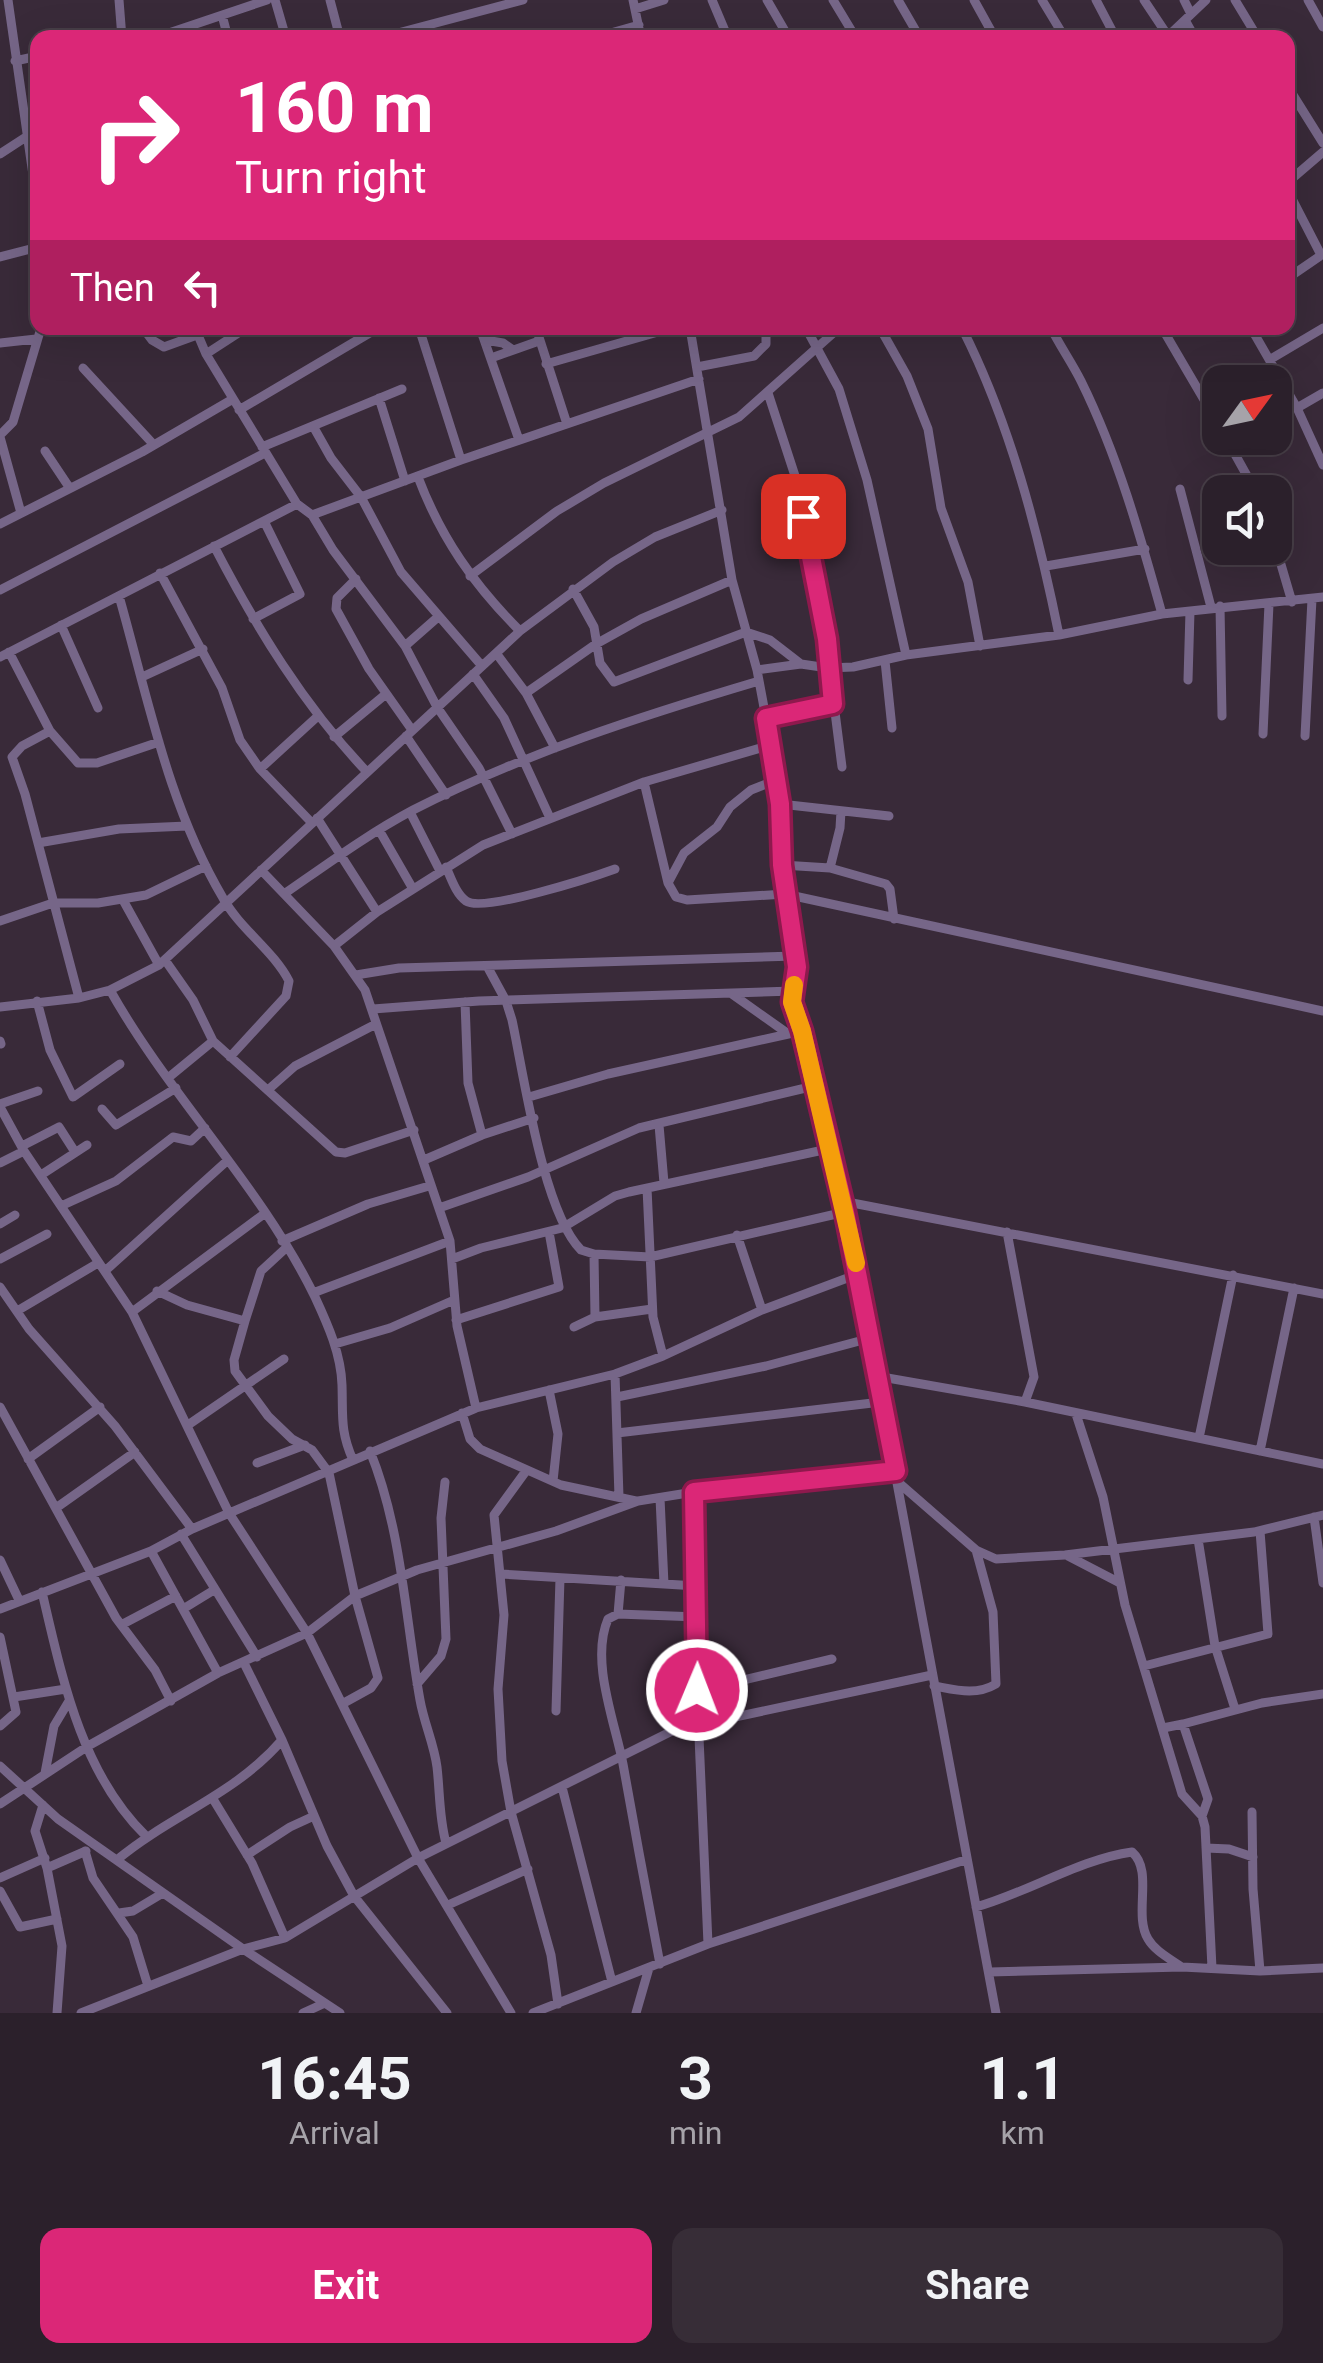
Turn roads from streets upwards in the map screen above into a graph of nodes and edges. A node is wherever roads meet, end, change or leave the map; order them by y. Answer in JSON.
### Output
{"nodes":[{"id":1,"x":8,"y":0,"type":"edge"},
{"id":2,"x":119,"y":0,"type":"edge"},
{"id":3,"x":267,"y":0,"type":"edge"},
{"id":4,"x":275,"y":0,"type":"edge"},
{"id":5,"x":330,"y":0,"type":"edge"},
{"id":6,"x":523,"y":0,"type":"edge"},
{"id":7,"x":664,"y":0,"type":"edge"},
{"id":8,"x":712,"y":0,"type":"edge"},
{"id":9,"x":768,"y":0,"type":"edge"},
{"id":10,"x":833,"y":0,"type":"edge"},
{"id":11,"x":898,"y":0,"type":"edge"},
{"id":12,"x":974,"y":0,"type":"edge"},
{"id":13,"x":1042,"y":0,"type":"edge"},
{"id":14,"x":1096,"y":0,"type":"edge"},
{"id":15,"x":1144,"y":0,"type":"edge"},
{"id":16,"x":1184,"y":0,"type":"edge"},
{"id":17,"x":1206,"y":0,"type":"edge"},
{"id":18,"x":1236,"y":0,"type":"edge"},
{"id":19,"x":1308,"y":0,"type":"edge"},
{"id":20,"x":634,"y":4,"type":"edge"},
{"id":21,"x":222,"y":15,"type":"junction"},
{"id":22,"x":1188,"y":17,"type":"junction"},
{"id":23,"x":638,"y":25,"type":"junction"},
{"id":24,"x":1323,"y":28,"type":"edge"},
{"id":25,"x":121,"y":30,"type":"edge"},
{"id":26,"x":184,"y":30,"type":"edge"},
{"id":27,"x":226,"y":30,"type":"edge"},
{"id":28,"x":284,"y":30,"type":"edge"},
{"id":29,"x":338,"y":30,"type":"edge"},
{"id":30,"x":424,"y":30,"type":"edge"},
{"id":31,"x":621,"y":30,"type":"edge"},
{"id":32,"x":639,"y":30,"type":"edge"},
{"id":33,"x":725,"y":30,"type":"edge"},
{"id":34,"x":785,"y":30,"type":"edge"},
{"id":35,"x":851,"y":30,"type":"edge"},
{"id":36,"x":915,"y":30,"type":"edge"},
{"id":37,"x":991,"y":30,"type":"edge"},
{"id":38,"x":1061,"y":30,"type":"edge"},
{"id":39,"x":1112,"y":30,"type":"edge"},
{"id":40,"x":1163,"y":30,"type":"edge"},
{"id":41,"x":1174,"y":30,"type":"edge"},
{"id":42,"x":1192,"y":30,"type":"edge"},
{"id":43,"x":1253,"y":30,"type":"edge"},
{"id":44,"x":30,"y":58,"type":"edge"},
{"id":45,"x":15,"y":61,"type":"junction"},
{"id":46,"x":1295,"y":98,"type":"edge"},
{"id":47,"x":30,"y":128,"type":"edge"},
{"id":48,"x":26,"y":131,"type":"junction"},
{"id":49,"x":1323,"y":143,"type":"edge"},
{"id":50,"x":1323,"y":152,"type":"edge"},
{"id":51,"x":0,"y":154,"type":"edge"},
{"id":52,"x":30,"y":157,"type":"edge"},
{"id":53,"x":1295,"y":176,"type":"edge"},
{"id":54,"x":1295,"y":204,"type":"edge"},
{"id":55,"x":30,"y":250,"type":"edge"},
{"id":56,"x":1322,"y":254,"type":"edge"},
{"id":57,"x":0,"y":256,"type":"edge"},
{"id":58,"x":1295,"y":272,"type":"edge"},
{"id":59,"x":1323,"y":328,"type":"edge"},
{"id":60,"x":38,"y":335,"type":"edge"},
{"id":61,"x":148,"y":335,"type":"edge"},
{"id":62,"x":188,"y":335,"type":"edge"},
{"id":63,"x":198,"y":335,"type":"edge"},
{"id":64,"x":235,"y":335,"type":"edge"},
{"id":65,"x":366,"y":335,"type":"edge"},
{"id":66,"x":420,"y":335,"type":"edge"},
{"id":67,"x":483,"y":335,"type":"edge"},
{"id":68,"x":538,"y":335,"type":"edge"},
{"id":69,"x":648,"y":335,"type":"edge"},
{"id":70,"x":691,"y":335,"type":"edge"},
{"id":71,"x":766,"y":335,"type":"edge"},
{"id":72,"x":810,"y":335,"type":"edge"},
{"id":73,"x":831,"y":335,"type":"edge"},
{"id":74,"x":884,"y":335,"type":"edge"},
{"id":75,"x":965,"y":335,"type":"edge"},
{"id":76,"x":1055,"y":335,"type":"edge"},
{"id":77,"x":1166,"y":335,"type":"edge"},
{"id":78,"x":1256,"y":335,"type":"edge"},
{"id":79,"x":36,"y":339,"type":"junction"},
{"id":80,"x":485,"y":340,"type":"junction"},
{"id":81,"x":540,"y":341,"type":"junction"},
{"id":82,"x":0,"y":343,"type":"edge"},
{"id":83,"x":817,"y":349,"type":"junction"},
{"id":84,"x":513,"y":350,"type":"junction"},
{"id":85,"x":206,"y":354,"type":"junction"},
{"id":86,"x":491,"y":358,"type":"junction"},
{"id":87,"x":1271,"y":359,"type":"junction"},
{"id":88,"x":546,"y":364,"type":"junction"},
{"id":89,"x":697,"y":367,"type":"junction"},
{"id":90,"x":83,"y":368,"type":"dead end"},
{"id":91,"x":699,"y":379,"type":"junction"},
{"id":92,"x":402,"y":389,"type":"dead end"},
{"id":93,"x":768,"y":392,"type":"junction"},
{"id":94,"x":1323,"y":393,"type":"edge"},
{"id":95,"x":1202,"y":397,"type":"edge"},
{"id":96,"x":379,"y":398,"type":"junction"},
{"id":97,"x":232,"y":399,"type":"junction"},
{"id":98,"x":1296,"y":408,"type":"junction"},
{"id":99,"x":239,"y":410,"type":"junction"},
{"id":100,"x":566,"y":424,"type":"junction"},
{"id":101,"x":313,"y":426,"type":"junction"},
{"id":102,"x":709,"y":433,"type":"junction"},
{"id":103,"x":0,"y":436,"type":"edge"},
{"id":104,"x":519,"y":440,"type":"junction"},
{"id":105,"x":154,"y":445,"type":"junction"},
{"id":106,"x":264,"y":450,"type":"junction"},
{"id":107,"x":45,"y":451,"type":"dead end"},
{"id":108,"x":461,"y":460,"type":"junction"},
{"id":109,"x":1323,"y":465,"type":"edge"},
{"id":110,"x":418,"y":476,"type":"junction"},
{"id":111,"x":406,"y":481,"type":"junction"},
{"id":112,"x":70,"y":487,"type":"junction"},
{"id":113,"x":1180,"y":488,"type":"dead end"},
{"id":114,"x":362,"y":497,"type":"junction"},
{"id":115,"x":298,"y":504,"type":"junction"},
{"id":116,"x":722,"y":510,"type":"junction"},
{"id":117,"x":20,"y":513,"type":"junction"},
{"id":118,"x":312,"y":515,"type":"junction"},
{"id":119,"x":264,"y":522,"type":"junction"},
{"id":120,"x":0,"y":524,"type":"edge"},
{"id":121,"x":214,"y":546,"type":"junction"},
{"id":122,"x":1145,"y":549,"type":"junction"},
{"id":123,"x":1281,"y":565,"type":"edge"},
{"id":124,"x":1046,"y":566,"type":"junction"},
{"id":125,"x":160,"y":573,"type":"junction"},
{"id":126,"x":470,"y":576,"type":"junction"},
{"id":127,"x":356,"y":579,"type":"junction"},
{"id":128,"x":732,"y":580,"type":"junction"},
{"id":129,"x":573,"y":589,"type":"junction"},
{"id":130,"x":0,"y":590,"type":"edge"},
{"id":131,"x":119,"y":596,"type":"junction"},
{"id":132,"x":1318,"y":598,"type":"edge"},
{"id":133,"x":1292,"y":602,"type":"junction"},
{"id":134,"x":1269,"y":604,"type":"junction"},
{"id":135,"x":1216,"y":607,"type":"junction"},
{"id":136,"x":1190,"y":611,"type":"junction"},
{"id":137,"x":1162,"y":614,"type":"junction"},
{"id":138,"x":438,"y":617,"type":"junction"},
{"id":139,"x":253,"y":619,"type":"junction"},
{"id":140,"x":61,"y":625,"type":"junction"},
{"id":141,"x":520,"y":632,"type":"junction"},
{"id":142,"x":746,"y":632,"type":"junction"},
{"id":143,"x":1059,"y":635,"type":"junction"},
{"id":144,"x":596,"y":644,"type":"junction"},
{"id":145,"x":404,"y":646,"type":"junction"},
{"id":146,"x":980,"y":646,"type":"junction"},
{"id":147,"x":203,"y":649,"type":"junction"},
{"id":148,"x":496,"y":653,"type":"junction"},
{"id":149,"x":4,"y":654,"type":"edge"},
{"id":150,"x":906,"y":655,"type":"junction"},
{"id":151,"x":885,"y":662,"type":"junction"},
{"id":152,"x":801,"y":664,"type":"junction"},
{"id":153,"x":482,"y":666,"type":"junction"},
{"id":154,"x":828,"y":668,"type":"junction"},
{"id":155,"x":473,"y":674,"type":"junction"},
{"id":156,"x":758,"y":675,"type":"junction"},
{"id":157,"x":142,"y":678,"type":"junction"},
{"id":158,"x":1188,"y":680,"type":"dead end"},
{"id":159,"x":526,"y":693,"type":"junction"},
{"id":160,"x":386,"y":694,"type":"junction"},
{"id":161,"x":833,"y":704,"type":"junction"},
{"id":162,"x":437,"y":707,"type":"junction"},
{"id":163,"x":98,"y":708,"type":"dead end"},
{"id":164,"x":318,"y":716,"type":"junction"},
{"id":165,"x":1222,"y":716,"type":"dead end"},
{"id":166,"x":766,"y":718,"type":"junction"},
{"id":167,"x":892,"y":728,"type":"dead end"},
{"id":168,"x":50,"y":730,"type":"junction"},
{"id":169,"x":409,"y":733,"type":"junction"},
{"id":170,"x":1263,"y":734,"type":"dead end"},
{"id":171,"x":1305,"y":736,"type":"dead end"},
{"id":172,"x":334,"y":737,"type":"junction"},
{"id":173,"x":159,"y":742,"type":"junction"},
{"id":174,"x":772,"y":744,"type":"junction"},
{"id":175,"x":555,"y":748,"type":"junction"},
{"id":176,"x":525,"y":760,"type":"junction"},
{"id":177,"x":842,"y":767,"type":"dead end"},
{"id":178,"x":260,"y":769,"type":"junction"},
{"id":179,"x":367,"y":772,"type":"junction"},
{"id":180,"x":485,"y":779,"type":"junction"},
{"id":181,"x":776,"y":780,"type":"junction"},
{"id":182,"x":644,"y":782,"type":"junction"},
{"id":183,"x":446,"y":794,"type":"junction"},
{"id":184,"x":780,"y":804,"type":"junction"},
{"id":185,"x":841,"y":811,"type":"junction"},
{"id":186,"x":410,"y":812,"type":"junction"},
{"id":187,"x":890,"y":816,"type":"dead end"},
{"id":188,"x":550,"y":818,"type":"junction"},
{"id":189,"x":314,"y":821,"type":"junction"},
{"id":190,"x":188,"y":826,"type":"junction"},
{"id":191,"x":379,"y":830,"type":"junction"},
{"id":192,"x":512,"y":834,"type":"junction"},
{"id":193,"x":38,"y":842,"type":"junction"},
{"id":194,"x":341,"y":854,"type":"junction"},
{"id":195,"x":782,"y":865,"type":"junction"},
{"id":196,"x":206,"y":866,"type":"junction"},
{"id":197,"x":443,"y":868,"type":"junction"},
{"id":198,"x":830,"y":868,"type":"junction"},
{"id":199,"x":615,"y":869,"type":"dead end"},
{"id":200,"x":260,"y":870,"type":"junction"},
{"id":201,"x":668,"y":883,"type":"junction"},
{"id":202,"x":413,"y":889,"type":"junction"},
{"id":203,"x":284,"y":894,"type":"junction"},
{"id":204,"x":786,"y":894,"type":"junction"},
{"id":205,"x":123,"y":900,"type":"junction"},
{"id":206,"x":224,"y":902,"type":"junction"},
{"id":207,"x":53,"y":903,"type":"junction"},
{"id":208,"x":377,"y":912,"type":"junction"},
{"id":209,"x":0,"y":920,"type":"edge"},
{"id":210,"x":894,"y":920,"type":"junction"},
{"id":211,"x":334,"y":946,"type":"junction"},
{"id":212,"x":795,"y":956,"type":"junction"},
{"id":213,"x":162,"y":962,"type":"junction"},
{"id":214,"x":486,"y":966,"type":"junction"},
{"id":215,"x":356,"y":976,"type":"junction"},
{"id":216,"x":110,"y":990,"type":"junction"},
{"id":217,"x":793,"y":991,"type":"junction"},
{"id":218,"x":730,"y":993,"type":"junction"},
{"id":219,"x":79,"y":998,"type":"junction"},
{"id":220,"x":37,"y":1001,"type":"junction"},
{"id":221,"x":506,"y":1001,"type":"junction"},
{"id":222,"x":465,"y":1002,"type":"junction"},
{"id":223,"x":0,"y":1007,"type":"edge"},
{"id":224,"x":373,"y":1009,"type":"junction"},
{"id":225,"x":1323,"y":1011,"type":"edge"},
{"id":226,"x":376,"y":1024,"type":"junction"},
{"id":227,"x":802,"y":1031,"type":"junction"},
{"id":228,"x":787,"y":1033,"type":"junction"},
{"id":229,"x":213,"y":1041,"type":"junction"},
{"id":230,"x":230,"y":1057,"type":"junction"},
{"id":231,"x":120,"y":1064,"type":"dead end"},
{"id":232,"x":168,"y":1078,"type":"junction"},
{"id":233,"x":814,"y":1086,"type":"junction"},
{"id":234,"x":176,"y":1088,"type":"junction"},
{"id":235,"x":270,"y":1089,"type":"junction"},
{"id":236,"x":38,"y":1091,"type":"dead end"},
{"id":237,"x":529,"y":1096,"type":"junction"},
{"id":238,"x":0,"y":1106,"type":"edge"},
{"id":239,"x":102,"y":1108,"type":"dead end"},
{"id":240,"x":534,"y":1118,"type":"junction"},
{"id":241,"x":659,"y":1124,"type":"junction"},
{"id":242,"x":206,"y":1128,"type":"junction"},
{"id":243,"x":414,"y":1130,"type":"junction"},
{"id":244,"x":482,"y":1135,"type":"junction"},
{"id":245,"x":87,"y":1145,"type":"dead end"},
{"id":246,"x":23,"y":1148,"type":"junction"},
{"id":247,"x":828,"y":1149,"type":"junction"},
{"id":248,"x":76,"y":1152,"type":"junction"},
{"id":249,"x":228,"y":1160,"type":"junction"},
{"id":250,"x":424,"y":1160,"type":"junction"},
{"id":251,"x":0,"y":1163,"type":"edge"},
{"id":252,"x":545,"y":1170,"type":"junction"},
{"id":253,"x":41,"y":1175,"type":"junction"},
{"id":254,"x":664,"y":1183,"type":"junction"},
{"id":255,"x":429,"y":1186,"type":"junction"},
{"id":256,"x":647,"y":1188,"type":"junction"},
{"id":257,"x":61,"y":1206,"type":"junction"},
{"id":258,"x":843,"y":1206,"type":"junction"},
{"id":259,"x":439,"y":1208,"type":"junction"},
{"id":260,"x":264,"y":1214,"type":"junction"},
{"id":261,"x":14,"y":1215,"type":"dead end"},
{"id":262,"x":0,"y":1224,"type":"edge"},
{"id":263,"x":566,"y":1226,"type":"junction"},
{"id":264,"x":549,"y":1232,"type":"junction"},
{"id":265,"x":1007,"y":1232,"type":"junction"},
{"id":266,"x":47,"y":1234,"type":"dead end"},
{"id":267,"x":738,"y":1235,"type":"junction"},
{"id":268,"x":450,"y":1241,"type":"junction"},
{"id":269,"x":284,"y":1244,"type":"junction"},
{"id":270,"x":594,"y":1254,"type":"junction"},
{"id":271,"x":650,"y":1258,"type":"junction"},
{"id":272,"x":452,"y":1259,"type":"junction"},
{"id":273,"x":0,"y":1260,"type":"edge"},
{"id":274,"x":101,"y":1267,"type":"junction"},
{"id":275,"x":858,"y":1274,"type":"junction"},
{"id":276,"x":1233,"y":1275,"type":"junction"},
{"id":277,"x":0,"y":1287,"type":"edge"},
{"id":278,"x":1294,"y":1288,"type":"junction"},
{"id":279,"x":157,"y":1292,"type":"junction"},
{"id":280,"x":313,"y":1293,"type":"junction"},
{"id":281,"x":1323,"y":1294,"type":"edge"},
{"id":282,"x":454,"y":1300,"type":"junction"},
{"id":283,"x":652,"y":1309,"type":"junction"},
{"id":284,"x":762,"y":1310,"type":"junction"},
{"id":285,"x":16,"y":1311,"type":"junction"},
{"id":286,"x":132,"y":1312,"type":"junction"},
{"id":287,"x":595,"y":1317,"type":"junction"},
{"id":288,"x":245,"y":1320,"type":"junction"},
{"id":289,"x":456,"y":1320,"type":"junction"},
{"id":290,"x":574,"y":1327,"type":"dead end"},
{"id":291,"x":868,"y":1339,"type":"junction"},
{"id":292,"x":335,"y":1344,"type":"junction"},
{"id":293,"x":663,"y":1356,"type":"junction"},
{"id":294,"x":284,"y":1359,"type":"dead end"},
{"id":295,"x":615,"y":1374,"type":"junction"},
{"id":296,"x":876,"y":1376,"type":"junction"},
{"id":297,"x":244,"y":1386,"type":"junction"},
{"id":298,"x":549,"y":1390,"type":"junction"},
{"id":299,"x":616,"y":1397,"type":"junction"},
{"id":300,"x":882,"y":1402,"type":"junction"},
{"id":301,"x":1026,"y":1402,"type":"junction"},
{"id":302,"x":0,"y":1408,"type":"edge"},
{"id":303,"x":100,"y":1408,"type":"junction"},
{"id":304,"x":476,"y":1408,"type":"junction"},
{"id":305,"x":462,"y":1413,"type":"junction"},
{"id":306,"x":1076,"y":1414,"type":"junction"},
{"id":307,"x":188,"y":1425,"type":"junction"},
{"id":308,"x":617,"y":1433,"type":"junction"},
{"id":309,"x":1199,"y":1438,"type":"junction"},
{"id":310,"x":305,"y":1444,"type":"junction"},
{"id":311,"x":1260,"y":1450,"type":"junction"},
{"id":312,"x":135,"y":1452,"type":"junction"},
{"id":313,"x":370,"y":1452,"type":"junction"},
{"id":314,"x":28,"y":1459,"type":"junction"},
{"id":315,"x":353,"y":1460,"type":"junction"},
{"id":316,"x":256,"y":1462,"type":"dead end"},
{"id":317,"x":1323,"y":1464,"type":"edge"},
{"id":318,"x":526,"y":1470,"type":"junction"},
{"id":319,"x":896,"y":1471,"type":"junction"},
{"id":320,"x":329,"y":1472,"type":"junction"},
{"id":321,"x":553,"y":1481,"type":"junction"},
{"id":322,"x":444,"y":1482,"type":"dead end"},
{"id":323,"x":898,"y":1483,"type":"junction"},
{"id":324,"x":694,"y":1492,"type":"junction"},
{"id":325,"x":618,"y":1497,"type":"junction"},
{"id":326,"x":660,"y":1498,"type":"junction"},
{"id":327,"x":638,"y":1501,"type":"junction"},
{"id":328,"x":56,"y":1508,"type":"junction"},
{"id":329,"x":230,"y":1513,"type":"junction"},
{"id":330,"x":1319,"y":1516,"type":"edge"},
{"id":331,"x":192,"y":1529,"type":"junction"},
{"id":332,"x":1260,"y":1531,"type":"junction"},
{"id":333,"x":181,"y":1534,"type":"junction"},
{"id":334,"x":1198,"y":1538,"type":"junction"},
{"id":335,"x":1112,"y":1548,"type":"junction"},
{"id":336,"x":497,"y":1549,"type":"junction"},
{"id":337,"x":976,"y":1550,"type":"junction"},
{"id":338,"x":151,"y":1551,"type":"junction"},
{"id":339,"x":1065,"y":1555,"type":"junction"},
{"id":340,"x":0,"y":1560,"type":"edge"},
{"id":341,"x":444,"y":1561,"type":"junction"},
{"id":342,"x":92,"y":1574,"type":"junction"},
{"id":343,"x":500,"y":1574,"type":"junction"},
{"id":344,"x":402,"y":1576,"type":"junction"},
{"id":345,"x":560,"y":1578,"type":"junction"},
{"id":346,"x":621,"y":1580,"type":"junction"},
{"id":347,"x":1120,"y":1583,"type":"junction"},
{"id":348,"x":664,"y":1584,"type":"junction"},
{"id":349,"x":1323,"y":1584,"type":"edge"},
{"id":350,"x":697,"y":1586,"type":"junction"},
{"id":351,"x":214,"y":1590,"type":"junction"},
{"id":352,"x":42,"y":1592,"type":"junction"},
{"id":353,"x":176,"y":1596,"type":"junction"},
{"id":354,"x":355,"y":1596,"type":"junction"},
{"id":355,"x":19,"y":1600,"type":"junction"},
{"id":356,"x":0,"y":1609,"type":"edge"},
{"id":357,"x":183,"y":1609,"type":"junction"},
{"id":358,"x":618,"y":1614,"type":"junction"},
{"id":359,"x":698,"y":1617,"type":"junction"},
{"id":360,"x":122,"y":1625,"type":"junction"},
{"id":361,"x":306,"y":1633,"type":"junction"},
{"id":362,"x":0,"y":1637,"type":"edge"},
{"id":363,"x":1215,"y":1646,"type":"junction"},
{"id":364,"x":256,"y":1657,"type":"junction"},
{"id":365,"x":832,"y":1659,"type":"dead end"},
{"id":366,"x":244,"y":1663,"type":"junction"},
{"id":367,"x":1144,"y":1666,"type":"junction"},
{"id":368,"x":218,"y":1673,"type":"junction"},
{"id":369,"x":933,"y":1681,"type":"junction"},
{"id":370,"x":417,"y":1684,"type":"junction"},
{"id":371,"x":66,"y":1688,"type":"junction"},
{"id":372,"x":697,"y":1690,"type":"junction"},
{"id":373,"x":1323,"y":1694,"type":"edge"},
{"id":374,"x":14,"y":1697,"type":"junction"},
{"id":375,"x":69,"y":1701,"type":"junction"},
{"id":376,"x":171,"y":1701,"type":"junction"},
{"id":377,"x":342,"y":1704,"type":"junction"},
{"id":378,"x":1235,"y":1710,"type":"junction"},
{"id":379,"x":556,"y":1711,"type":"dead end"},
{"id":380,"x":700,"y":1724,"type":"junction"},
{"id":381,"x":1183,"y":1724,"type":"junction"},
{"id":382,"x":0,"y":1726,"type":"edge"},
{"id":383,"x":1163,"y":1728,"type":"junction"},
{"id":384,"x":282,"y":1740,"type":"junction"},
{"id":385,"x":88,"y":1746,"type":"junction"},
{"id":386,"x":622,"y":1757,"type":"junction"},
{"id":387,"x":0,"y":1766,"type":"edge"},
{"id":388,"x":45,"y":1773,"type":"junction"},
{"id":389,"x":24,"y":1786,"type":"junction"},
{"id":390,"x":562,"y":1787,"type":"junction"},
{"id":391,"x":213,"y":1799,"type":"junction"},
{"id":392,"x":0,"y":1804,"type":"edge"},
{"id":393,"x":43,"y":1805,"type":"junction"},
{"id":394,"x":511,"y":1812,"type":"junction"},
{"id":395,"x":1252,"y":1812,"type":"dead end"},
{"id":396,"x":314,"y":1816,"type":"junction"},
{"id":397,"x":1202,"y":1816,"type":"junction"},
{"id":398,"x":146,"y":1836,"type":"junction"},
{"id":399,"x":446,"y":1843,"type":"junction"},
{"id":400,"x":100,"y":1846,"type":"junction"},
{"id":401,"x":1206,"y":1848,"type":"junction"},
{"id":402,"x":85,"y":1852,"type":"junction"},
{"id":403,"x":247,"y":1855,"type":"junction"},
{"id":404,"x":1253,"y":1856,"type":"junction"},
{"id":405,"x":418,"y":1858,"type":"junction"},
{"id":406,"x":118,"y":1859,"type":"junction"},
{"id":407,"x":965,"y":1860,"type":"junction"},
{"id":408,"x":46,"y":1863,"type":"junction"},
{"id":409,"x":528,"y":1870,"type":"junction"},
{"id":410,"x":0,"y":1878,"type":"edge"},
{"id":411,"x":0,"y":1890,"type":"edge"},
{"id":412,"x":162,"y":1893,"type":"junction"},
{"id":413,"x":354,"y":1896,"type":"junction"},
{"id":414,"x":448,"y":1905,"type":"junction"},
{"id":415,"x":976,"y":1907,"type":"junction"},
{"id":416,"x":118,"y":1913,"type":"junction"},
{"id":417,"x":57,"y":1919,"type":"junction"},
{"id":418,"x":285,"y":1938,"type":"junction"},
{"id":419,"x":708,"y":1944,"type":"junction"},
{"id":420,"x":242,"y":1950,"type":"junction"},
{"id":421,"x":654,"y":1966,"type":"junction"},
{"id":422,"x":1182,"y":1967,"type":"junction"},
{"id":423,"x":1212,"y":1968,"type":"junction"},
{"id":424,"x":1323,"y":1968,"type":"edge"},
{"id":425,"x":1260,"y":1971,"type":"junction"},
{"id":426,"x":990,"y":1972,"type":"junction"},
{"id":427,"x":612,"y":1982,"type":"junction"},
{"id":428,"x":148,"y":1986,"type":"junction"},
{"id":429,"x":111,"y":2001,"type":"junction"},
{"id":430,"x":325,"y":2002,"type":"junction"},
{"id":431,"x":552,"y":2008,"type":"edge"},
{"id":432,"x":57,"y":2013,"type":"edge"},
{"id":433,"x":80,"y":2013,"type":"edge"},
{"id":434,"x":114,"y":2013,"type":"edge"},
{"id":435,"x":303,"y":2013,"type":"edge"},
{"id":436,"x":340,"y":2013,"type":"edge"},
{"id":437,"x":447,"y":2013,"type":"edge"},
{"id":438,"x":511,"y":2013,"type":"edge"},
{"id":439,"x":533,"y":2013,"type":"edge"},
{"id":440,"x":636,"y":2013,"type":"edge"},
{"id":441,"x":996,"y":2013,"type":"edge"}],
"edges":[{"from":1,"to":45,"type":"street"},
{"from":2,"to":25,"type":"street"},
{"from":3,"to":21,"type":"street"},
{"from":4,"to":28,"type":"street"},
{"from":5,"to":29,"type":"street"},
{"from":6,"to":30,"type":"street"},
{"from":7,"to":20,"type":"street"},
{"from":8,"to":33,"type":"street"},
{"from":9,"to":34,"type":"street"},
{"from":10,"to":35,"type":"street"},
{"from":11,"to":36,"type":"street"},
{"from":12,"to":37,"type":"street"},
{"from":13,"to":38,"type":"street"},
{"from":14,"to":39,"type":"street"},
{"from":15,"to":40,"type":"street"},
{"from":16,"to":22,"type":"street"},
{"from":17,"to":22,"type":"street"},
{"from":18,"to":43,"type":"street"},
{"from":19,"to":24,"type":"street"},
{"from":20,"to":23,"type":"street"},
{"from":21,"to":26,"type":"street"},
{"from":21,"to":27,"type":"street"},
{"from":22,"to":41,"type":"street"},
{"from":22,"to":42,"type":"street"},
{"from":23,"to":31,"type":"street"},
{"from":23,"to":32,"type":"street"},
{"from":44,"to":45,"type":"street"},
{"from":45,"to":48,"type":"street"},
{"from":46,"to":49,"type":"street"},
{"from":47,"to":48,"type":"street"},
{"from":48,"to":51,"type":"street"},
{"from":48,"to":52,"type":"street"},
{"from":50,"to":53,"type":"street"},
{"from":54,"to":56,"type":"street"},
{"from":55,"to":57,"type":"street"},
{"from":56,"to":58,"type":"street"},
{"from":59,"to":87,"type":"street"},
{"from":60,"to":79,"type":"street"},
{"from":61,"to":62,"type":"street"},
{"from":63,"to":85,"type":"street"},
{"from":64,"to":85,"type":"street"},
{"from":65,"to":99,"type":"street"},
{"from":66,"to":108,"type":"street"},
{"from":67,"to":80,"type":"street"},
{"from":68,"to":81,"type":"street"},
{"from":69,"to":88,"type":"street"},
{"from":70,"to":89,"type":"street"},
{"from":71,"to":89,"type":"street"},
{"from":72,"to":83,"type":"street"},
{"from":73,"to":83,"type":"street"},
{"from":74,"to":146,"type":"street"},
{"from":75,"to":124,"type":"street"},
{"from":76,"to":122,"type":"street"},
{"from":77,"to":95,"type":"street"},
{"from":78,"to":87,"type":"street"},
{"from":79,"to":82,"type":"street"},
{"from":79,"to":103,"type":"street"},
{"from":80,"to":84,"type":"street"},
{"from":80,"to":86,"type":"street"},
{"from":81,"to":84,"type":"street"},
{"from":81,"to":88,"type":"street"},
{"from":83,"to":93,"type":"street"},
{"from":83,"to":150,"type":"street"},
{"from":84,"to":86,"type":"street"},
{"from":85,"to":97,"type":"street"},
{"from":86,"to":104,"type":"street"},
{"from":87,"to":98,"type":"street"},
{"from":88,"to":100,"type":"street"},
{"from":89,"to":91,"type":"street"},
{"from":90,"to":105,"type":"street"},
{"from":91,"to":100,"type":"street"},
{"from":91,"to":102,"type":"street"},
{"from":92,"to":96,"type":"street"},
{"from":93,"to":102,"type":"street"},
{"from":93,"to":154,"type":"street"},
{"from":94,"to":98,"type":"street"},
{"from":96,"to":101,"type":"street"},
{"from":96,"to":111,"type":"street"},
{"from":97,"to":99,"type":"street"},
{"from":97,"to":105,"type":"street"},
{"from":98,"to":109,"type":"street"},
{"from":99,"to":106,"type":"street"},
{"from":100,"to":104,"type":"street"},
{"from":101,"to":106,"type":"street"},
{"from":101,"to":114,"type":"street"},
{"from":102,"to":116,"type":"street"},
{"from":102,"to":126,"type":"street"},
{"from":103,"to":117,"type":"street"},
{"from":104,"to":108,"type":"street"},
{"from":105,"to":112,"type":"street"},
{"from":106,"to":115,"type":"street"},
{"from":106,"to":130,"type":"street"},
{"from":107,"to":112,"type":"street"},
{"from":108,"to":110,"type":"street"},
{"from":110,"to":111,"type":"street"},
{"from":110,"to":126,"type":"street"},
{"from":111,"to":114,"type":"street"},
{"from":112,"to":117,"type":"street"},
{"from":113,"to":135,"type":"street"},
{"from":114,"to":118,"type":"street"},
{"from":114,"to":138,"type":"street"},
{"from":115,"to":118,"type":"street"},
{"from":115,"to":119,"type":"street"},
{"from":116,"to":128,"type":"street"},
{"from":116,"to":129,"type":"street"},
{"from":117,"to":120,"type":"street"},
{"from":118,"to":127,"type":"street"},
{"from":119,"to":121,"type":"street"},
{"from":119,"to":139,"type":"street"},
{"from":121,"to":125,"type":"street"},
{"from":121,"to":139,"type":"street"},
{"from":122,"to":124,"type":"street"},
{"from":122,"to":137,"type":"street"},
{"from":123,"to":133,"type":"street"},
{"from":124,"to":143,"type":"street"},
{"from":125,"to":131,"type":"street"},
{"from":125,"to":147,"type":"street"},
{"from":126,"to":141,"type":"street"},
{"from":127,"to":145,"type":"street"},
{"from":127,"to":160,"type":"street"},
{"from":128,"to":142,"type":"street"},
{"from":128,"to":144,"type":"street"},
{"from":129,"to":141,"type":"street"},
{"from":129,"to":144,"type":"street"},
{"from":131,"to":140,"type":"street"},
{"from":131,"to":157,"type":"street"},
{"from":132,"to":133,"type":"street"},
{"from":132,"to":171,"type":"street"},
{"from":133,"to":134,"type":"street"},
{"from":134,"to":135,"type":"street"},
{"from":134,"to":170,"type":"street"},
{"from":135,"to":136,"type":"street"},
{"from":135,"to":165,"type":"street"},
{"from":136,"to":137,"type":"street"},
{"from":136,"to":158,"type":"street"},
{"from":137,"to":143,"type":"street"},
{"from":138,"to":145,"type":"street"},
{"from":138,"to":153,"type":"street"},
{"from":139,"to":164,"type":"street"},
{"from":140,"to":149,"type":"street"},
{"from":140,"to":163,"type":"street"},
{"from":141,"to":148,"type":"street"},
{"from":142,"to":144,"type":"street"},
{"from":142,"to":152,"type":"street"},
{"from":142,"to":156,"type":"street"},
{"from":143,"to":146,"type":"street"},
{"from":144,"to":159,"type":"street"},
{"from":145,"to":162,"type":"street"},
{"from":146,"to":150,"type":"street"},
{"from":147,"to":157,"type":"street"},
{"from":147,"to":178,"type":"street"},
{"from":148,"to":153,"type":"street"},
{"from":148,"to":159,"type":"street"},
{"from":149,"to":168,"type":"street"},
{"from":150,"to":151,"type":"street"},
{"from":151,"to":154,"type":"street"},
{"from":151,"to":167,"type":"street"},
{"from":152,"to":154,"type":"street"},
{"from":152,"to":156,"type":"street"},
{"from":153,"to":155,"type":"street"},
{"from":154,"to":161,"type":"street"},
{"from":155,"to":162,"type":"street"},
{"from":155,"to":176,"type":"street"},
{"from":156,"to":166,"type":"street"},
{"from":156,"to":175,"type":"street"},
{"from":157,"to":173,"type":"street"},
{"from":159,"to":175,"type":"street"},
{"from":160,"to":169,"type":"street"},
{"from":160,"to":172,"type":"street"},
{"from":161,"to":166,"type":"street"},
{"from":161,"to":177,"type":"street"},
{"from":162,"to":169,"type":"street"},
{"from":162,"to":180,"type":"street"},
{"from":164,"to":172,"type":"street"},
{"from":164,"to":178,"type":"street"},
{"from":166,"to":174,"type":"street"},
{"from":168,"to":173,"type":"street"},
{"from":168,"to":193,"type":"street"},
{"from":169,"to":179,"type":"street"},
{"from":169,"to":183,"type":"street"},
{"from":172,"to":179,"type":"street"},
{"from":173,"to":190,"type":"street"},
{"from":174,"to":181,"type":"street"},
{"from":174,"to":182,"type":"street"},
{"from":175,"to":176,"type":"street"},
{"from":176,"to":180,"type":"street"},
{"from":176,"to":188,"type":"street"},
{"from":178,"to":189,"type":"street"},
{"from":179,"to":189,"type":"street"},
{"from":180,"to":183,"type":"street"},
{"from":180,"to":192,"type":"street"},
{"from":181,"to":184,"type":"street"},
{"from":181,"to":201,"type":"street"},
{"from":182,"to":188,"type":"street"},
{"from":182,"to":201,"type":"street"},
{"from":183,"to":186,"type":"street"},
{"from":184,"to":185,"type":"street"},
{"from":184,"to":195,"type":"street"},
{"from":185,"to":187,"type":"street"},
{"from":185,"to":198,"type":"street"},
{"from":186,"to":191,"type":"street"},
{"from":186,"to":197,"type":"street"},
{"from":188,"to":192,"type":"street"},
{"from":189,"to":194,"type":"street"},
{"from":189,"to":200,"type":"street"},
{"from":190,"to":193,"type":"street"},
{"from":190,"to":196,"type":"street"},
{"from":191,"to":194,"type":"street"},
{"from":191,"to":202,"type":"street"},
{"from":192,"to":197,"type":"street"},
{"from":193,"to":207,"type":"street"},
{"from":194,"to":203,"type":"street"},
{"from":194,"to":208,"type":"street"},
{"from":195,"to":198,"type":"street"},
{"from":195,"to":204,"type":"street"},
{"from":196,"to":205,"type":"street"},
{"from":196,"to":206,"type":"street"},
{"from":197,"to":199,"type":"street"},
{"from":197,"to":202,"type":"street"},
{"from":198,"to":210,"type":"street"},
{"from":200,"to":203,"type":"street"},
{"from":200,"to":206,"type":"street"},
{"from":201,"to":204,"type":"street"},
{"from":202,"to":208,"type":"street"},
{"from":203,"to":211,"type":"street"},
{"from":204,"to":210,"type":"street"},
{"from":204,"to":212,"type":"street"},
{"from":205,"to":207,"type":"street"},
{"from":205,"to":213,"type":"street"},
{"from":206,"to":213,"type":"street"},
{"from":206,"to":230,"type":"street"},
{"from":207,"to":209,"type":"street"},
{"from":207,"to":219,"type":"street"},
{"from":208,"to":211,"type":"street"},
{"from":210,"to":225,"type":"street"},
{"from":211,"to":215,"type":"street"},
{"from":212,"to":214,"type":"street"},
{"from":212,"to":217,"type":"street"},
{"from":213,"to":216,"type":"street"},
{"from":213,"to":229,"type":"street"},
{"from":214,"to":215,"type":"street"},
{"from":214,"to":221,"type":"street"},
{"from":215,"to":224,"type":"street"},
{"from":216,"to":219,"type":"street"},
{"from":216,"to":232,"type":"street"},
{"from":217,"to":218,"type":"street"},
{"from":217,"to":227,"type":"street"},
{"from":218,"to":221,"type":"street"},
{"from":218,"to":228,"type":"street"},
{"from":219,"to":220,"type":"street"},
{"from":220,"to":223,"type":"street"},
{"from":220,"to":231,"type":"street"},
{"from":221,"to":222,"type":"street"},
{"from":221,"to":237,"type":"street"},
{"from":222,"to":224,"type":"street"},
{"from":222,"to":244,"type":"street"},
{"from":224,"to":226,"type":"street"},
{"from":226,"to":235,"type":"street"},
{"from":226,"to":243,"type":"street"},
{"from":227,"to":228,"type":"street"},
{"from":227,"to":233,"type":"street"},
{"from":228,"to":237,"type":"street"},
{"from":229,"to":230,"type":"street"},
{"from":229,"to":232,"type":"street"},
{"from":230,"to":235,"type":"street"},
{"from":232,"to":234,"type":"street"},
{"from":233,"to":241,"type":"street"},
{"from":233,"to":247,"type":"street"},
{"from":234,"to":239,"type":"street"},
{"from":234,"to":242,"type":"street"},
{"from":235,"to":243,"type":"street"},
{"from":236,"to":238,"type":"street"},
{"from":237,"to":240,"type":"street"},
{"from":238,"to":246,"type":"street"},
{"from":240,"to":244,"type":"street"},
{"from":240,"to":252,"type":"street"},
{"from":241,"to":252,"type":"street"},
{"from":241,"to":254,"type":"street"},
{"from":242,"to":249,"type":"street"},
{"from":242,"to":257,"type":"street"},
{"from":243,"to":250,"type":"street"},
{"from":244,"to":250,"type":"street"},
{"from":245,"to":248,"type":"street"},
{"from":246,"to":248,"type":"street"},
{"from":246,"to":251,"type":"street"},
{"from":246,"to":253,"type":"street"},
{"from":247,"to":254,"type":"street"},
{"from":247,"to":258,"type":"street"},
{"from":248,"to":253,"type":"street"},
{"from":249,"to":260,"type":"street"},
{"from":249,"to":274,"type":"street"},
{"from":250,"to":255,"type":"street"},
{"from":252,"to":259,"type":"street"},
{"from":252,"to":263,"type":"street"},
{"from":253,"to":257,"type":"street"},
{"from":254,"to":256,"type":"street"},
{"from":255,"to":259,"type":"street"},
{"from":255,"to":269,"type":"street"},
{"from":256,"to":263,"type":"street"},
{"from":256,"to":271,"type":"street"},
{"from":257,"to":274,"type":"street"},
{"from":258,"to":265,"type":"street"},
{"from":258,"to":267,"type":"street"},
{"from":258,"to":275,"type":"street"},
{"from":259,"to":268,"type":"street"},
{"from":260,"to":269,"type":"street"},
{"from":260,"to":279,"type":"street"},
{"from":261,"to":262,"type":"street"},
{"from":263,"to":264,"type":"street"},
{"from":263,"to":270,"type":"street"},
{"from":264,"to":272,"type":"street"},
{"from":264,"to":289,"type":"street"},
{"from":265,"to":276,"type":"street"},
{"from":265,"to":301,"type":"street"},
{"from":266,"to":273,"type":"street"},
{"from":267,"to":271,"type":"street"},
{"from":267,"to":284,"type":"street"},
{"from":268,"to":272,"type":"street"},
{"from":268,"to":280,"type":"street"},
{"from":269,"to":280,"type":"street"},
{"from":269,"to":288,"type":"street"},
{"from":270,"to":271,"type":"street"},
{"from":270,"to":287,"type":"street"},
{"from":271,"to":283,"type":"street"},
{"from":272,"to":282,"type":"street"},
{"from":274,"to":285,"type":"street"},
{"from":274,"to":286,"type":"street"},
{"from":275,"to":284,"type":"street"},
{"from":275,"to":291,"type":"street"},
{"from":276,"to":278,"type":"street"},
{"from":276,"to":309,"type":"street"},
{"from":277,"to":285,"type":"street"},
{"from":278,"to":281,"type":"street"},
{"from":278,"to":311,"type":"street"},
{"from":279,"to":286,"type":"street"},
{"from":279,"to":288,"type":"street"},
{"from":280,"to":292,"type":"street"},
{"from":282,"to":289,"type":"street"},
{"from":282,"to":292,"type":"street"},
{"from":283,"to":287,"type":"street"},
{"from":283,"to":293,"type":"street"},
{"from":284,"to":293,"type":"street"},
{"from":285,"to":303,"type":"street"},
{"from":286,"to":307,"type":"street"},
{"from":287,"to":290,"type":"street"},
{"from":288,"to":297,"type":"street"},
{"from":289,"to":304,"type":"street"},
{"from":291,"to":296,"type":"street"},
{"from":291,"to":299,"type":"street"},
{"from":292,"to":315,"type":"street"},
{"from":293,"to":295,"type":"street"},
{"from":294,"to":297,"type":"street"},
{"from":295,"to":298,"type":"street"},
{"from":295,"to":299,"type":"street"},
{"from":296,"to":300,"type":"street"},
{"from":296,"to":301,"type":"street"},
{"from":297,"to":307,"type":"street"},
{"from":297,"to":310,"type":"street"},
{"from":298,"to":304,"type":"street"},
{"from":298,"to":321,"type":"street"},
{"from":299,"to":308,"type":"street"},
{"from":300,"to":308,"type":"street"},
{"from":300,"to":319,"type":"street"},
{"from":301,"to":306,"type":"street"},
{"from":302,"to":314,"type":"street"},
{"from":303,"to":312,"type":"street"},
{"from":303,"to":314,"type":"street"},
{"from":304,"to":305,"type":"street"},
{"from":305,"to":313,"type":"street"},
{"from":305,"to":318,"type":"street"},
{"from":306,"to":309,"type":"street"},
{"from":306,"to":335,"type":"street"},
{"from":307,"to":329,"type":"street"},
{"from":308,"to":325,"type":"street"},
{"from":309,"to":311,"type":"street"},
{"from":310,"to":316,"type":"street"},
{"from":310,"to":320,"type":"street"},
{"from":311,"to":317,"type":"street"},
{"from":312,"to":328,"type":"street"},
{"from":312,"to":331,"type":"street"},
{"from":313,"to":315,"type":"street"},
{"from":313,"to":344,"type":"street"},
{"from":314,"to":328,"type":"street"},
{"from":315,"to":320,"type":"street"},
{"from":318,"to":321,"type":"street"},
{"from":318,"to":336,"type":"street"},
{"from":319,"to":323,"type":"street"},
{"from":319,"to":324,"type":"street"},
{"from":320,"to":329,"type":"street"},
{"from":320,"to":354,"type":"street"},
{"from":321,"to":325,"type":"street"},
{"from":322,"to":341,"type":"street"},
{"from":323,"to":337,"type":"street"},
{"from":323,"to":369,"type":"street"},
{"from":324,"to":326,"type":"street"},
{"from":324,"to":350,"type":"street"},
{"from":325,"to":327,"type":"street"},
{"from":326,"to":327,"type":"street"},
{"from":326,"to":348,"type":"street"},
{"from":327,"to":336,"type":"street"},
{"from":328,"to":342,"type":"street"},
{"from":329,"to":331,"type":"street"},
{"from":329,"to":361,"type":"street"},
{"from":330,"to":332,"type":"street"},
{"from":330,"to":349,"type":"street"},
{"from":331,"to":333,"type":"street"},
{"from":332,"to":334,"type":"street"},
{"from":332,"to":363,"type":"street"},
{"from":333,"to":338,"type":"street"},
{"from":333,"to":351,"type":"street"},
{"from":334,"to":335,"type":"street"},
{"from":334,"to":363,"type":"street"},
{"from":335,"to":339,"type":"street"},
{"from":335,"to":347,"type":"street"},
{"from":336,"to":341,"type":"street"},
{"from":336,"to":343,"type":"street"},
{"from":337,"to":339,"type":"street"},
{"from":337,"to":369,"type":"street"},
{"from":338,"to":342,"type":"street"},
{"from":338,"to":353,"type":"street"},
{"from":339,"to":347,"type":"street"},
{"from":340,"to":355,"type":"street"},
{"from":341,"to":344,"type":"street"},
{"from":341,"to":370,"type":"street"},
{"from":342,"to":352,"type":"street"},
{"from":342,"to":360,"type":"street"},
{"from":343,"to":345,"type":"street"},
{"from":343,"to":394,"type":"street"},
{"from":344,"to":354,"type":"street"},
{"from":344,"to":370,"type":"street"},
{"from":345,"to":346,"type":"street"},
{"from":345,"to":379,"type":"street"},
{"from":346,"to":348,"type":"street"},
{"from":346,"to":358,"type":"street"},
{"from":347,"to":367,"type":"street"},
{"from":348,"to":350,"type":"street"},
{"from":350,"to":359,"type":"street"},
{"from":351,"to":357,"type":"street"},
{"from":351,"to":364,"type":"street"},
{"from":352,"to":355,"type":"street"},
{"from":352,"to":371,"type":"street"},
{"from":353,"to":357,"type":"street"},
{"from":353,"to":360,"type":"street"},
{"from":354,"to":361,"type":"street"},
{"from":354,"to":377,"type":"street"},
{"from":355,"to":356,"type":"street"},
{"from":357,"to":368,"type":"street"},
{"from":358,"to":359,"type":"street"},
{"from":358,"to":386,"type":"street"},
{"from":359,"to":372,"type":"street"},
{"from":360,"to":376,"type":"street"},
{"from":361,"to":364,"type":"street"},
{"from":361,"to":377,"type":"street"},
{"from":362,"to":374,"type":"street"},
{"from":363,"to":367,"type":"street"},
{"from":363,"to":378,"type":"street"},
{"from":364,"to":366,"type":"street"},
{"from":365,"to":372,"type":"street"},
{"from":366,"to":368,"type":"street"},
{"from":366,"to":384,"type":"street"},
{"from":367,"to":383,"type":"street"},
{"from":368,"to":376,"type":"street"},
{"from":369,"to":380,"type":"street"},
{"from":369,"to":407,"type":"street"},
{"from":370,"to":399,"type":"street"},
{"from":371,"to":374,"type":"street"},
{"from":371,"to":375,"type":"street"},
{"from":372,"to":380,"type":"street"},
{"from":373,"to":378,"type":"street"},
{"from":374,"to":382,"type":"street"},
{"from":375,"to":385,"type":"street"},
{"from":375,"to":388,"type":"street"},
{"from":376,"to":385,"type":"street"},
{"from":377,"to":405,"type":"street"},
{"from":378,"to":381,"type":"street"},
{"from":380,"to":386,"type":"street"},
{"from":380,"to":419,"type":"street"},
{"from":381,"to":383,"type":"street"},
{"from":381,"to":397,"type":"street"},
{"from":383,"to":397,"type":"street"},
{"from":384,"to":391,"type":"street"},
{"from":384,"to":396,"type":"street"},
{"from":385,"to":388,"type":"street"},
{"from":385,"to":398,"type":"street"},
{"from":386,"to":390,"type":"street"},
{"from":386,"to":421,"type":"street"},
{"from":387,"to":389,"type":"street"},
{"from":388,"to":389,"type":"street"},
{"from":389,"to":392,"type":"street"},
{"from":389,"to":393,"type":"street"},
{"from":390,"to":394,"type":"street"},
{"from":390,"to":427,"type":"street"},
{"from":391,"to":398,"type":"street"},
{"from":391,"to":403,"type":"street"},
{"from":393,"to":400,"type":"street"},
{"from":393,"to":408,"type":"street"},
{"from":394,"to":399,"type":"street"},
{"from":394,"to":409,"type":"street"},
{"from":395,"to":404,"type":"street"},
{"from":396,"to":403,"type":"street"},
{"from":396,"to":413,"type":"street"},
{"from":397,"to":401,"type":"street"},
{"from":398,"to":406,"type":"street"},
{"from":399,"to":405,"type":"street"},
{"from":400,"to":402,"type":"street"},
{"from":400,"to":406,"type":"street"},
{"from":401,"to":404,"type":"street"},
{"from":401,"to":423,"type":"street"},
{"from":402,"to":408,"type":"street"},
{"from":402,"to":416,"type":"street"},
{"from":403,"to":418,"type":"street"},
{"from":404,"to":425,"type":"street"},
{"from":405,"to":413,"type":"street"},
{"from":405,"to":414,"type":"street"},
{"from":406,"to":412,"type":"street"},
{"from":407,"to":415,"type":"street"},
{"from":407,"to":419,"type":"street"},
{"from":408,"to":410,"type":"street"},
{"from":408,"to":417,"type":"street"},
{"from":409,"to":414,"type":"street"},
{"from":409,"to":431,"type":"street"},
{"from":411,"to":417,"type":"street"},
{"from":412,"to":416,"type":"street"},
{"from":412,"to":420,"type":"street"},
{"from":413,"to":418,"type":"street"},
{"from":413,"to":437,"type":"street"},
{"from":414,"to":438,"type":"street"},
{"from":415,"to":422,"type":"street"},
{"from":415,"to":426,"type":"street"},
{"from":416,"to":428,"type":"street"},
{"from":417,"to":432,"type":"street"},
{"from":418,"to":420,"type":"street"},
{"from":419,"to":421,"type":"street"},
{"from":420,"to":428,"type":"street"},
{"from":420,"to":430,"type":"street"},
{"from":421,"to":427,"type":"street"},
{"from":421,"to":440,"type":"street"},
{"from":422,"to":423,"type":"street"},
{"from":422,"to":426,"type":"street"},
{"from":423,"to":425,"type":"street"},
{"from":424,"to":425,"type":"street"},
{"from":426,"to":441,"type":"street"},
{"from":427,"to":431,"type":"street"},
{"from":428,"to":429,"type":"street"},
{"from":429,"to":433,"type":"street"},
{"from":429,"to":434,"type":"street"},
{"from":430,"to":435,"type":"street"},
{"from":430,"to":436,"type":"street"},
{"from":431,"to":439,"type":"street"}]}
